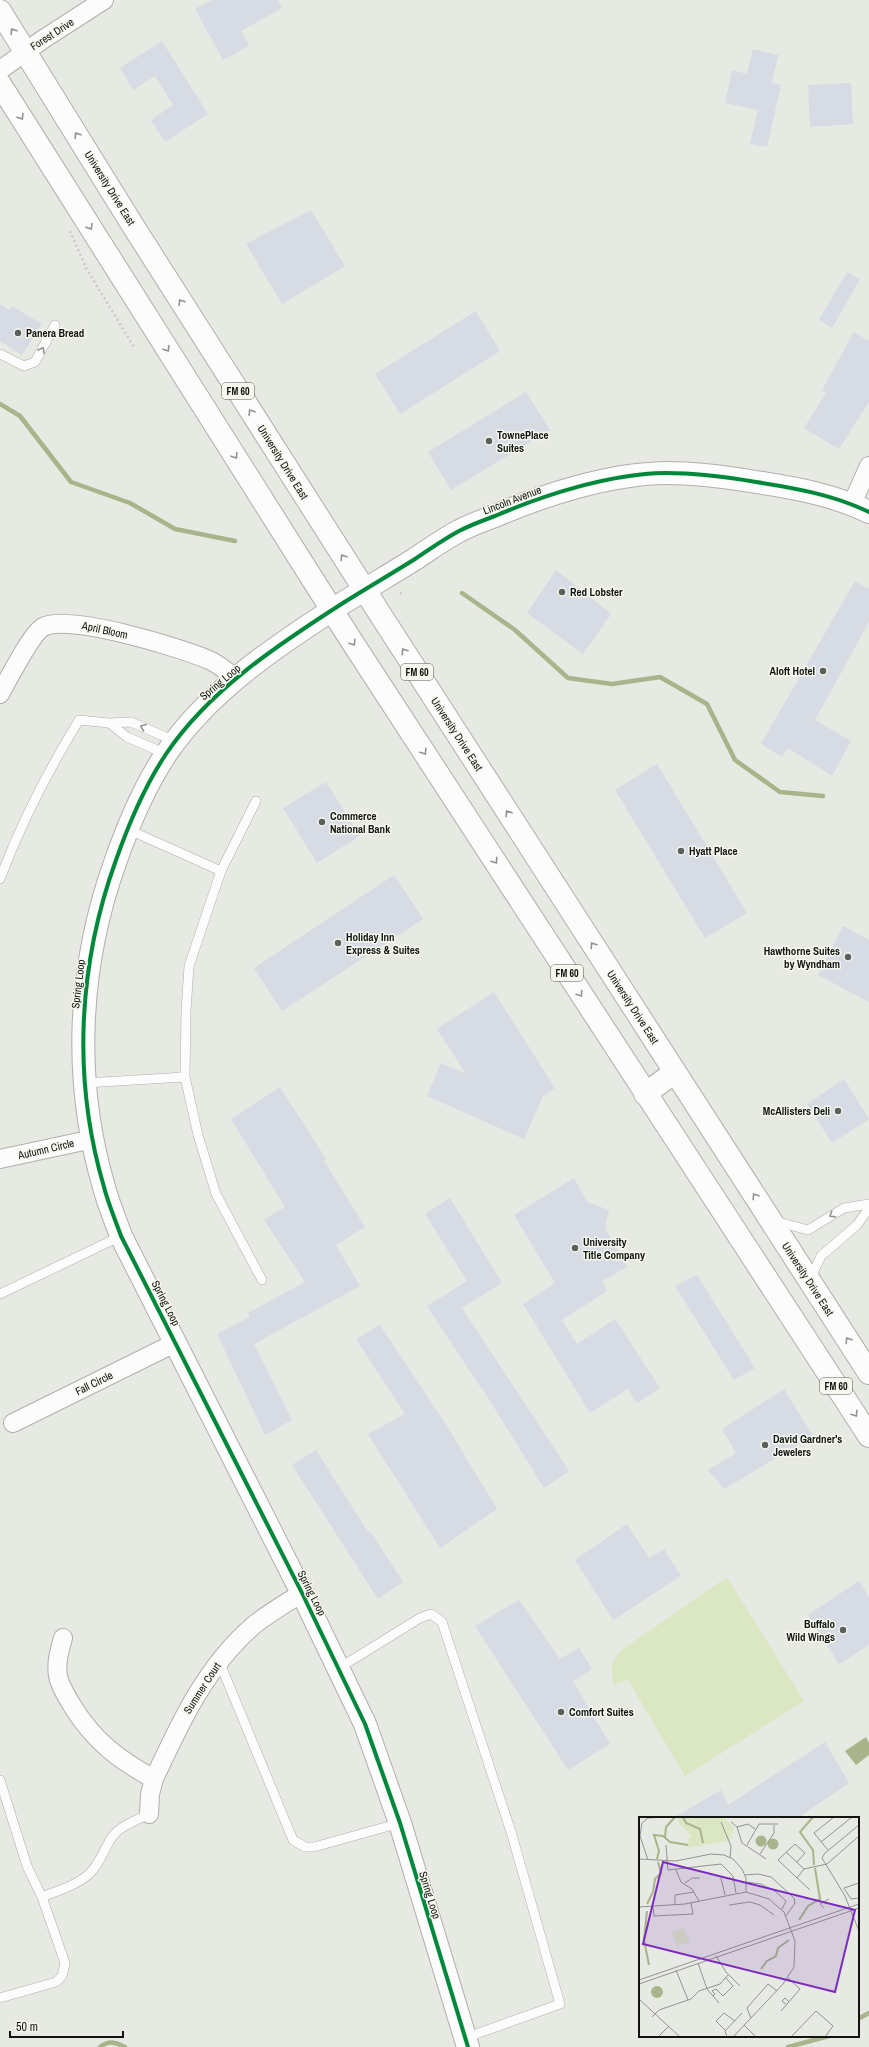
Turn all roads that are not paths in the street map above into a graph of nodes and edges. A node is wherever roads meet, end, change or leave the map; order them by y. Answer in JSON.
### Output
{"nodes":[{"id":1,"x":104,"y":0,"type":"edge"},
{"id":2,"x":0,"y":11,"type":"edge"},
{"id":3,"x":26,"y":52,"type":"junction"},
{"id":4,"x":0,"y":70,"type":"edge"},
{"id":5,"x":0,"y":84,"type":"edge"},
{"id":6,"x":55,"y":326,"type":"dead end"},
{"id":7,"x":0,"y":354,"type":"edge"},
{"id":8,"x":869,"y":466,"type":"edge"},
{"id":9,"x":860,"y":508,"type":"edge"},
{"id":10,"x":364,"y":590,"type":"junction"},
{"id":11,"x":332,"y":610,"type":"junction"},
{"id":12,"x":237,"y":679,"type":"junction"},
{"id":13,"x":0,"y":694,"type":"edge"},
{"id":14,"x":109,"y":723,"type":"junction"},
{"id":15,"x":171,"y":748,"type":"junction"},
{"id":16,"x":256,"y":801,"type":"dead end"},
{"id":17,"x":127,"y":828,"type":"junction"},
{"id":18,"x":221,"y":871,"type":"junction"},
{"id":19,"x":0,"y":879,"type":"edge"},
{"id":20,"x":675,"y":1072,"type":"junction"},
{"id":21,"x":185,"y":1077,"type":"junction"},
{"id":22,"x":85,"y":1083,"type":"junction"},
{"id":23,"x":645,"y":1094,"type":"junction"},
{"id":24,"x":93,"y":1138,"type":"junction"},
{"id":25,"x":0,"y":1159,"type":"edge"},
{"id":26,"x":869,"y":1204,"type":"edge"},
{"id":27,"x":869,"y":1208,"type":"edge"},
{"id":28,"x":770,"y":1219,"type":"junction"},
{"id":29,"x":121,"y":1236,"type":"junction"},
{"id":30,"x":262,"y":1280,"type":"dead end"},
{"id":31,"x":809,"y":1281,"type":"junction"},
{"id":32,"x":0,"y":1294,"type":"edge"},
{"id":33,"x":175,"y":1343,"type":"junction"},
{"id":34,"x":869,"y":1373,"type":"edge"},
{"id":35,"x":13,"y":1423,"type":"dead end"},
{"id":36,"x":869,"y":1436,"type":"edge"},
{"id":37,"x":302,"y":1593,"type":"junction"},
{"id":38,"x":63,"y":1638,"type":"dead end"},
{"id":39,"x":218,"y":1661,"type":"junction"},
{"id":40,"x":339,"y":1668,"type":"junction"},
{"id":41,"x":154,"y":1779,"type":"junction"},
{"id":42,"x":0,"y":1780,"type":"edge"},
{"id":43,"x":149,"y":1814,"type":"joint"},
{"id":44,"x":400,"y":1823,"type":"junction"},
{"id":45,"x":42,"y":1897,"type":"junction"},
{"id":46,"x":0,"y":1998,"type":"edge"},
{"id":47,"x":466,"y":2043,"type":"edge"}],
"edges":[{"from":1,"to":3,"type":"street","name":"Forest Drive"},
{"from":3,"to":2,"type":"main road","name":"University Drive East","number":"FM 60","one_way":true},
{"from":3,"to":4,"type":"street","name":"Forest Drive"},
{"from":10,"to":3,"type":"main road","name":"University Drive East","number":"FM 60","one_way":true},
{"from":5,"to":11,"type":"main road","number":"FM 60","one_way":true},
{"from":7,"to":6,"type":"lane","one_way":true},
{"from":8,"to":9,"type":"street"},
{"from":9,"to":10,"type":"main road","name":"Lincoln Avenue"},
{"from":10,"to":11,"type":"main road","name":"Lincoln Avenue"},
{"from":20,"to":10,"type":"main road","name":"University Drive East","number":"FM 60","one_way":true},
{"from":11,"to":12,"type":"main road","name":"Spring Loop"},
{"from":11,"to":23,"type":"main road","number":"FM 60","one_way":true},
{"from":12,"to":13,"type":"street","name":"April Bloom"},
{"from":12,"to":15,"type":"main road","name":"Spring Loop"},
{"from":14,"to":15,"type":"lane"},
{"from":15,"to":14,"type":"lane","one_way":true},
{"from":14,"to":19,"type":"lane"},
{"from":15,"to":17,"type":"main road","name":"Spring Loop"},
{"from":16,"to":18,"type":"lane"},
{"from":17,"to":18,"type":"lane"},
{"from":17,"to":22,"type":"main road","name":"Spring Loop"},
{"from":18,"to":21,"type":"lane"},
{"from":20,"to":23,"type":"main road"},
{"from":28,"to":20,"type":"main road","name":"University Drive East","number":"FM 60","one_way":true},
{"from":21,"to":22,"type":"lane"},
{"from":21,"to":30,"type":"lane"},
{"from":22,"to":24,"type":"main road","name":"Spring Loop"},
{"from":23,"to":36,"type":"main road","number":"FM 60","one_way":true},
{"from":24,"to":25,"type":"street","name":"Autumn Circle"},
{"from":24,"to":29,"type":"main road","name":"Spring Loop"},
{"from":26,"to":28,"type":"lane","one_way":true},
{"from":27,"to":31,"type":"lane"},
{"from":28,"to":31,"type":"main road","name":"University Drive East","number":"FM 60"},
{"from":29,"to":32,"type":"lane"},
{"from":29,"to":33,"type":"main road","name":"Spring Loop"},
{"from":34,"to":31,"type":"main road","name":"University Drive East","number":"FM 60","one_way":true},
{"from":33,"to":35,"type":"street","name":"Fall Circle"},
{"from":33,"to":37,"type":"main road","name":"Spring Loop"},
{"from":37,"to":39,"type":"street","name":"Summer Court"},
{"from":37,"to":40,"type":"main road","name":"Spring Loop"},
{"from":38,"to":41,"type":"street"},
{"from":39,"to":41,"type":"street","name":"Summer Court"},
{"from":39,"to":44,"type":"lane"},
{"from":40,"to":44,"type":"main road","name":"Spring Loop"},
{"from":40,"to":47,"type":"lane"},
{"from":41,"to":43,"type":"street","name":"Summer Court"},
{"from":42,"to":45,"type":"lane"},
{"from":43,"to":45,"type":"lane"},
{"from":44,"to":47,"type":"main road","name":"Spring Loop"},
{"from":45,"to":46,"type":"lane"}]}
